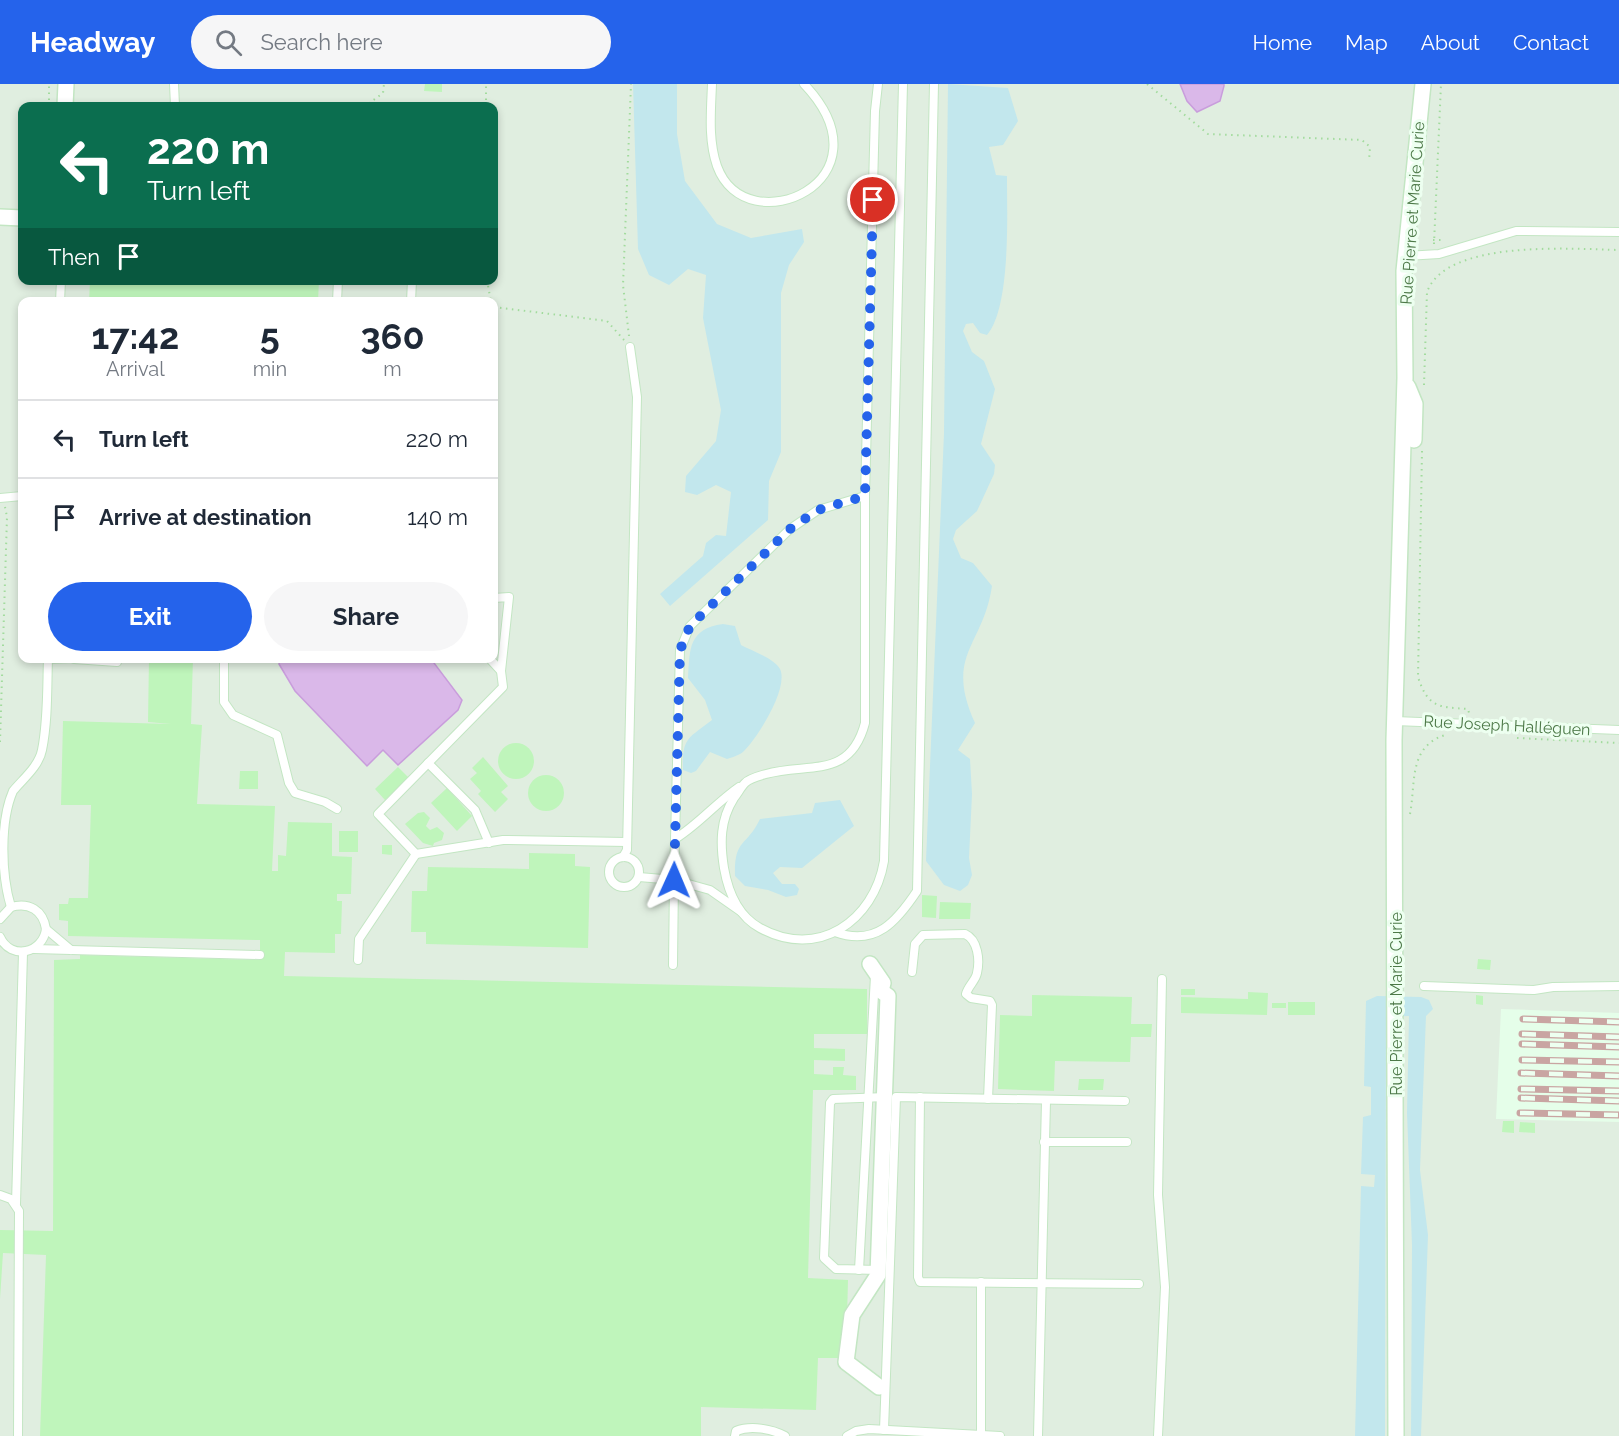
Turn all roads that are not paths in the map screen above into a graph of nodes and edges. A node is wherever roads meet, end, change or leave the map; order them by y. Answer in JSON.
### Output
{"nodes":[{"id":1,"x":66,"y":84,"type":"edge"},
{"id":2,"x":174,"y":84,"type":"edge"},
{"id":3,"x":712,"y":84,"type":"edge"},
{"id":4,"x":804,"y":84,"type":"edge"},
{"id":5,"x":878,"y":84,"type":"edge"},
{"id":6,"x":903,"y":84,"type":"edge"},
{"id":7,"x":934,"y":84,"type":"edge"},
{"id":8,"x":1423,"y":84,"type":"edge"},
{"id":9,"x":65,"y":102,"type":"edge"},
{"id":10,"x":175,"y":102,"type":"edge"},
{"id":11,"x":0,"y":217,"type":"edge"},
{"id":12,"x":18,"y":218,"type":"edge"},
{"id":13,"x":1619,"y":232,"type":"edge"},
{"id":14,"x":1406,"y":256,"type":"junction"},
{"id":15,"x":630,"y":347,"type":"road end"},
{"id":16,"x":18,"y":496,"type":"edge"},
{"id":17,"x":865,"y":496,"type":"junction"},
{"id":18,"x":1,"y":498,"type":"edge"},
{"id":19,"x":498,"y":598,"type":"edge"},
{"id":20,"x":48,"y":663,"type":"edge"},
{"id":21,"x":224,"y":663,"type":"edge"},
{"id":22,"x":494,"y":663,"type":"edge"},
{"id":23,"x":501,"y":671,"type":"junction"},
{"id":24,"x":1395,"y":721,"type":"junction"},
{"id":25,"x":1619,"y":730,"type":"edge"},
{"id":26,"x":428,"y":763,"type":"junction"},
{"id":27,"x":746,"y":782,"type":"junction"},
{"id":28,"x":337,"y":809,"type":"dead end"},
{"id":29,"x":675,"y":839,"type":"junction"},
{"id":30,"x":627,"y":842,"type":"junction"},
{"id":31,"x":489,"y":843,"type":"junction"},
{"id":32,"x":416,"y":854,"type":"junction"},
{"id":33,"x":623,"y":857,"type":"junction"},
{"id":34,"x":639,"y":877,"type":"junction"},
{"id":35,"x":674,"y":880,"type":"junction"},
{"id":36,"x":11,"y":907,"type":"junction"},
{"id":37,"x":741,"y":912,"type":"junction"},
{"id":38,"x":0,"y":919,"type":"edge"},
{"id":39,"x":46,"y":929,"type":"junction"},
{"id":40,"x":835,"y":932,"type":"junction"},
{"id":41,"x":0,"y":937,"type":"edge"},
{"id":42,"x":3,"y":946,"type":"edge"},
{"id":43,"x":34,"y":949,"type":"junction"},
{"id":44,"x":70,"y":950,"type":"junction"},
{"id":45,"x":22,"y":953,"type":"junction"},
{"id":46,"x":260,"y":955,"type":"dead end"},
{"id":47,"x":357,"y":960,"type":"dead end"},
{"id":48,"x":673,"y":965,"type":"dead end"},
{"id":49,"x":873,"y":968,"type":"joint"},
{"id":50,"x":912,"y":972,"type":"dead end"},
{"id":51,"x":1162,"y":979,"type":"dead end"},
{"id":52,"x":1424,"y":986,"type":"dead end"},
{"id":53,"x":1619,"y":986,"type":"edge"},
{"id":54,"x":890,"y":1097,"type":"junction"},
{"id":55,"x":920,"y":1097,"type":"junction"},
{"id":56,"x":868,"y":1098,"type":"junction"},
{"id":57,"x":988,"y":1099,"type":"junction"},
{"id":58,"x":1046,"y":1101,"type":"junction"},
{"id":59,"x":1125,"y":1101,"type":"dead end"},
{"id":60,"x":1044,"y":1142,"type":"junction"},
{"id":61,"x":1127,"y":1142,"type":"dead end"},
{"id":62,"x":0,"y":1196,"type":"edge"},
{"id":63,"x":16,"y":1204,"type":"junction"},
{"id":64,"x":859,"y":1269,"type":"junction"},
{"id":65,"x":884,"y":1270,"type":"junction"},
{"id":66,"x":981,"y":1282,"type":"junction"},
{"id":67,"x":1041,"y":1282,"type":"junction"},
{"id":68,"x":1139,"y":1284,"type":"dead end"},
{"id":69,"x":879,"y":1387,"type":"dead end"},
{"id":70,"x":884,"y":1430,"type":"junction"},
{"id":71,"x":752,"y":1432,"type":"edge"},
{"id":72,"x":949,"y":1435,"type":"edge"},
{"id":73,"x":981,"y":1435,"type":"edge"},
{"id":74,"x":18,"y":1436,"type":"edge"},
{"id":75,"x":735,"y":1436,"type":"edge"},
{"id":76,"x":785,"y":1436,"type":"edge"},
{"id":77,"x":847,"y":1436,"type":"edge"},
{"id":78,"x":1000,"y":1436,"type":"edge"},
{"id":79,"x":1038,"y":1436,"type":"edge"},
{"id":80,"x":1158,"y":1436,"type":"edge"},
{"id":81,"x":1396,"y":1436,"type":"edge"}],
"edges":[{"from":1,"to":9,"type":"street"},
{"from":2,"to":10,"type":"lane"},
{"from":3,"to":4,"type":"lane"},
{"from":5,"to":17,"type":"lane"},
{"from":6,"to":40,"type":"lane"},
{"from":7,"to":40,"type":"lane"},
{"from":8,"to":14,"type":"street","name":"Rue Pierre et Marie Curie"},
{"from":11,"to":12,"type":"street"},
{"from":13,"to":14,"type":"lane"},
{"from":14,"to":24,"type":"street","name":"Rue Pierre et Marie Curie"},
{"from":15,"to":30,"type":"lane"},
{"from":16,"to":18,"type":"lane"},
{"from":17,"to":27,"type":"lane"},
{"from":17,"to":29,"type":"lane"},
{"from":19,"to":23,"type":"lane"},
{"from":20,"to":36,"type":"lane"},
{"from":21,"to":28,"type":"lane"},
{"from":22,"to":23,"type":"lane"},
{"from":23,"to":26,"type":"lane"},
{"from":24,"to":25,"type":"lane","name":"Rue Joseph Halléguen"},
{"from":24,"to":81,"type":"street","name":"Rue Pierre et Marie Curie"},
{"from":26,"to":31,"type":"lane"},
{"from":26,"to":32,"type":"lane"},
{"from":27,"to":29,"type":"lane"},
{"from":27,"to":37,"type":"lane"},
{"from":29,"to":35,"type":"lane"},
{"from":30,"to":31,"type":"lane"},
{"from":30,"to":33,"type":"lane"},
{"from":31,"to":32,"type":"lane"},
{"from":32,"to":47,"type":"lane"},
{"from":33,"to":34,"type":"lane"},
{"from":33,"to":34,"type":"lane"},
{"from":34,"to":35,"type":"lane"},
{"from":35,"to":37,"type":"lane"},
{"from":35,"to":48,"type":"lane"},
{"from":36,"to":38,"type":"lane"},
{"from":36,"to":39,"type":"lane"},
{"from":37,"to":40,"type":"lane"},
{"from":39,"to":43,"type":"lane"},
{"from":39,"to":44,"type":"lane"},
{"from":41,"to":42,"type":"lane"},
{"from":42,"to":45,"type":"lane"},
{"from":43,"to":44,"type":"lane"},
{"from":43,"to":45,"type":"lane"},
{"from":44,"to":46,"type":"lane"},
{"from":45,"to":63,"type":"lane"},
{"from":49,"to":54,"type":"street"},
{"from":49,"to":56,"type":"lane"},
{"from":50,"to":57,"type":"lane"},
{"from":51,"to":80,"type":"lane"},
{"from":52,"to":53,"type":"lane"},
{"from":54,"to":55,"type":"lane"},
{"from":54,"to":56,"type":"lane"},
{"from":54,"to":65,"type":"street"},
{"from":55,"to":57,"type":"lane"},
{"from":55,"to":66,"type":"lane"},
{"from":56,"to":64,"type":"lane"},
{"from":56,"to":64,"type":"lane"},
{"from":57,"to":58,"type":"lane"},
{"from":58,"to":59,"type":"lane"},
{"from":58,"to":60,"type":"lane"},
{"from":60,"to":61,"type":"lane"},
{"from":60,"to":67,"type":"lane"},
{"from":62,"to":63,"type":"lane"},
{"from":63,"to":74,"type":"lane"},
{"from":64,"to":65,"type":"lane"},
{"from":65,"to":69,"type":"street"},
{"from":65,"to":70,"type":"lane"},
{"from":66,"to":67,"type":"lane"},
{"from":66,"to":73,"type":"lane"},
{"from":67,"to":68,"type":"lane"},
{"from":67,"to":79,"type":"lane"},
{"from":70,"to":72,"type":"lane"},
{"from":70,"to":77,"type":"lane"},
{"from":71,"to":75,"type":"lane"},
{"from":71,"to":76,"type":"lane"},
{"from":72,"to":73,"type":"lane"},
{"from":73,"to":78,"type":"lane"}]}
